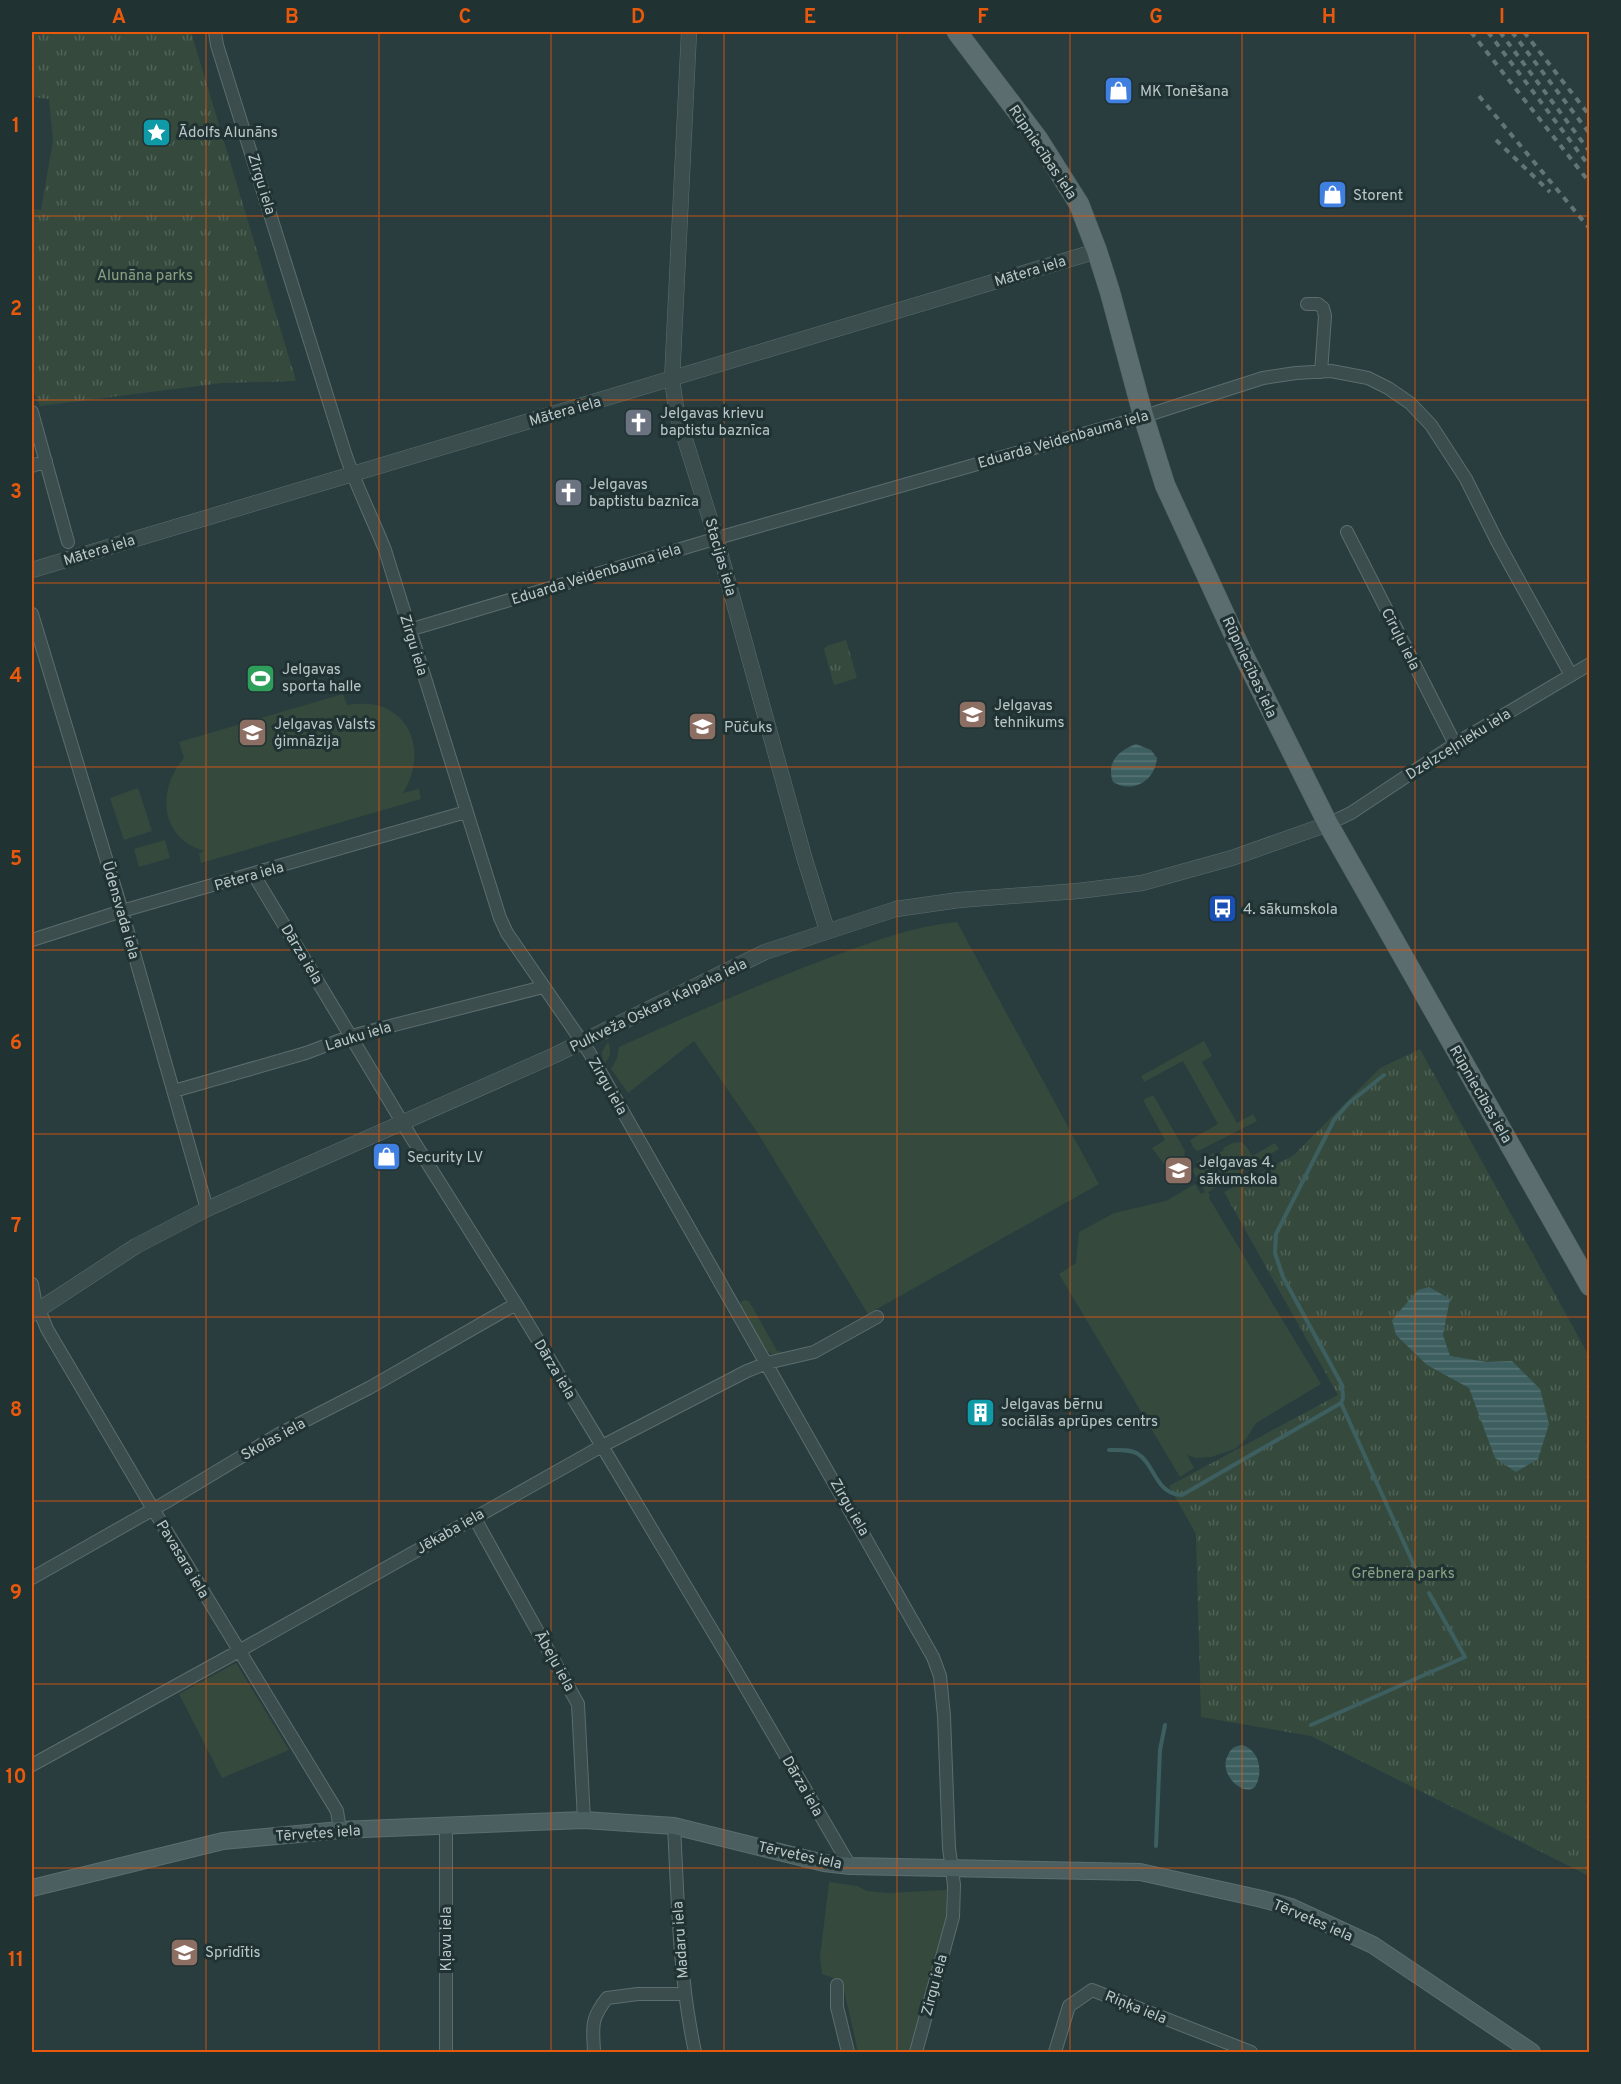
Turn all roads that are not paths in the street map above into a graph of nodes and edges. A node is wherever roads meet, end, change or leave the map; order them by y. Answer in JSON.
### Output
{"nodes":[{"id":1,"x":213,"y":32,"type":"edge"},
{"id":2,"x":688,"y":32,"type":"edge"},
{"id":3,"x":957,"y":32,"type":"edge"},
{"id":4,"x":1097,"y":251,"type":"junction"},
{"id":5,"x":1307,"y":304,"type":"dead end"},
{"id":6,"x":1321,"y":372,"type":"junction"},
{"id":7,"x":672,"y":380,"type":"junction"},
{"id":8,"x":32,"y":412,"type":"edge"},
{"id":9,"x":1143,"y":415,"type":"junction"},
{"id":10,"x":46,"y":461,"type":"junction"},
{"id":11,"x":32,"y":466,"type":"edge"},
{"id":12,"x":352,"y":475,"type":"junction"},
{"id":13,"x":1347,"y":532,"type":"dead end"},
{"id":14,"x":716,"y":538,"type":"junction"},
{"id":15,"x":68,"y":542,"type":"dead end"},
{"id":16,"x":32,"y":570,"type":"edge"},
{"id":17,"x":32,"y":614,"type":"edge"},
{"id":18,"x":409,"y":630,"type":"junction"},
{"id":19,"x":1590,"y":664,"type":"edge"},
{"id":20,"x":1571,"y":675,"type":"junction"},
{"id":21,"x":1455,"y":744,"type":"junction"},
{"id":22,"x":466,"y":812,"type":"junction"},
{"id":23,"x":1328,"y":824,"type":"junction"},
{"id":24,"x":254,"y":875,"type":"junction"},
{"id":25,"x":122,"y":911,"type":"junction"},
{"id":26,"x":827,"y":930,"type":"junction"},
{"id":27,"x":32,"y":940,"type":"edge"},
{"id":28,"x":543,"y":987,"type":"junction"},
{"id":29,"x":351,"y":1036,"type":"junction"},
{"id":30,"x":582,"y":1043,"type":"junction"},
{"id":31,"x":174,"y":1091,"type":"junction"},
{"id":32,"x":403,"y":1123,"type":"junction"},
{"id":33,"x":207,"y":1209,"type":"junction"},
{"id":34,"x":32,"y":1284,"type":"edge"},
{"id":35,"x":1590,"y":1286,"type":"edge"},
{"id":36,"x":516,"y":1304,"type":"junction"},
{"id":37,"x":35,"y":1312,"type":"edge"},
{"id":38,"x":878,"y":1317,"type":"dead end"},
{"id":39,"x":767,"y":1363,"type":"junction"},
{"id":40,"x":602,"y":1446,"type":"junction"},
{"id":41,"x":153,"y":1509,"type":"junction"},
{"id":42,"x":474,"y":1517,"type":"junction"},
{"id":43,"x":32,"y":1578,"type":"edge"},
{"id":44,"x":239,"y":1651,"type":"junction"},
{"id":45,"x":32,"y":1765,"type":"edge"},
{"id":46,"x":584,"y":1820,"type":"junction"},
{"id":47,"x":446,"y":1825,"type":"junction"},
{"id":48,"x":674,"y":1826,"type":"junction"},
{"id":49,"x":340,"y":1830,"type":"junction"},
{"id":50,"x":850,"y":1866,"type":"junction"},
{"id":51,"x":951,"y":1868,"type":"junction"},
{"id":52,"x":32,"y":1888,"type":"edge"},
{"id":53,"x":837,"y":1985,"type":"dead end"},
{"id":54,"x":684,"y":1994,"type":"junction"},
{"id":55,"x":1524,"y":2050,"type":"edge"},
{"id":56,"x":446,"y":2052,"type":"edge"},
{"id":57,"x":594,"y":2052,"type":"edge"},
{"id":58,"x":695,"y":2052,"type":"edge"},
{"id":59,"x":848,"y":2052,"type":"edge"},
{"id":60,"x":916,"y":2052,"type":"edge"},
{"id":61,"x":1055,"y":2052,"type":"edge"},
{"id":62,"x":1251,"y":2052,"type":"edge"}],
"edges":[{"from":1,"to":12,"type":"street","name":"Zirgu iela"},
{"from":2,"to":7,"type":"street","name":"Stacijas iela"},
{"from":3,"to":4,"type":"main road","name":"Rūpniecības iela"},
{"from":4,"to":7,"type":"street","name":"Mātera iela"},
{"from":4,"to":9,"type":"main road","name":"Rūpniecības iela"},
{"from":5,"to":6,"type":"street"},
{"from":6,"to":9,"type":"street","name":"Eduarda Veidenbauma iela"},
{"from":6,"to":20,"type":"street","name":"Eduarda Veidenbauma iela"},
{"from":7,"to":12,"type":"street","name":"Mātera iela"},
{"from":7,"to":14,"type":"street","name":"Stacijas iela"},
{"from":8,"to":10,"type":"street"},
{"from":9,"to":14,"type":"street","name":"Eduarda Veidenbauma iela"},
{"from":9,"to":23,"type":"main road","name":"Rūpniecības iela"},
{"from":10,"to":11,"type":"street"},
{"from":10,"to":15,"type":"street"},
{"from":12,"to":16,"type":"street","name":"Mātera iela"},
{"from":12,"to":18,"type":"street","name":"Zirgu iela"},
{"from":13,"to":21,"type":"street","name":"Cīruļu iela"},
{"from":14,"to":18,"type":"street","name":"Eduarda Veidenbauma iela"},
{"from":14,"to":26,"type":"street","name":"Stacijas iela"},
{"from":17,"to":25,"type":"street","name":"Ūdensvada iela"},
{"from":18,"to":22,"type":"street","name":"Zirgu iela"},
{"from":19,"to":20,"type":"street","name":"Dzelzceļnieku iela"},
{"from":20,"to":21,"type":"street","name":"Dzelzceļnieku iela"},
{"from":21,"to":23,"type":"street","name":"Dzelzceļnieku iela"},
{"from":22,"to":24,"type":"street","name":"Pētera iela"},
{"from":22,"to":28,"type":"street","name":"Zirgu iela"},
{"from":23,"to":26,"type":"street","name":"Pulkveža Oskara Kalpaka iela"},
{"from":23,"to":35,"type":"main road","name":"Rūpniecības iela"},
{"from":24,"to":25,"type":"street","name":"Pētera iela"},
{"from":24,"to":29,"type":"street","name":"Dārza iela"},
{"from":25,"to":27,"type":"street","name":"Pētera iela"},
{"from":25,"to":31,"type":"street","name":"Ūdensvada iela"},
{"from":26,"to":30,"type":"street","name":"Pulkveža Oskara Kalpaka iela"},
{"from":28,"to":29,"type":"street","name":"Lauku iela"},
{"from":28,"to":30,"type":"street","name":"Zirgu iela"},
{"from":29,"to":31,"type":"street","name":"Lauku iela"},
{"from":29,"to":32,"type":"street","name":"Dārza iela"},
{"from":30,"to":32,"type":"street","name":"Pulkveža Oskara Kalpaka iela"},
{"from":30,"to":39,"type":"street","name":"Zirgu iela"},
{"from":31,"to":33,"type":"street","name":"Ūdensvada iela"},
{"from":32,"to":33,"type":"street","name":"Pulkveža Oskara Kalpaka iela"},
{"from":32,"to":36,"type":"street","name":"Dārza iela"},
{"from":33,"to":37,"type":"street","name":"Pulkveža Oskara Kalpaka iela"},
{"from":34,"to":37,"type":"street","name":"Pavasara iela"},
{"from":36,"to":40,"type":"street","name":"Dārza iela"},
{"from":36,"to":41,"type":"street","name":"Skolas iela"},
{"from":37,"to":41,"type":"street","name":"Pavasara iela"},
{"from":38,"to":39,"type":"street","name":"Jēkaba iela"},
{"from":39,"to":40,"type":"street","name":"Jēkaba iela"},
{"from":39,"to":51,"type":"street","name":"Zirgu iela"},
{"from":40,"to":42,"type":"street","name":"Jēkaba iela"},
{"from":40,"to":50,"type":"street","name":"Dārza iela"},
{"from":41,"to":43,"type":"street","name":"Skolas iela"},
{"from":41,"to":44,"type":"street","name":"Pavasara iela"},
{"from":42,"to":44,"type":"street","name":"Jēkaba iela"},
{"from":42,"to":46,"type":"street","name":"Ābeļu iela"},
{"from":44,"to":45,"type":"street","name":"Jēkaba iela"},
{"from":44,"to":49,"type":"street","name":"Pavasara iela"},
{"from":46,"to":47,"type":"main road","name":"Tērvetes iela"},
{"from":46,"to":48,"type":"main road","name":"Tērvetes iela"},
{"from":47,"to":49,"type":"main road","name":"Tērvetes iela"},
{"from":47,"to":56,"type":"street","name":"Kļavu iela"},
{"from":48,"to":50,"type":"main road","name":"Tērvetes iela"},
{"from":48,"to":54,"type":"street","name":"Madaru iela"},
{"from":49,"to":52,"type":"main road","name":"Tērvetes iela"},
{"from":50,"to":51,"type":"main road","name":"Tērvetes iela"},
{"from":51,"to":55,"type":"main road","name":"Tērvetes iela"},
{"from":51,"to":60,"type":"street","name":"Zirgu iela"},
{"from":53,"to":59,"type":"street"},
{"from":54,"to":57,"type":"street"},
{"from":54,"to":58,"type":"street","name":"Madaru iela"},
{"from":61,"to":62,"type":"street","name":"Riņķa iela"}]}
